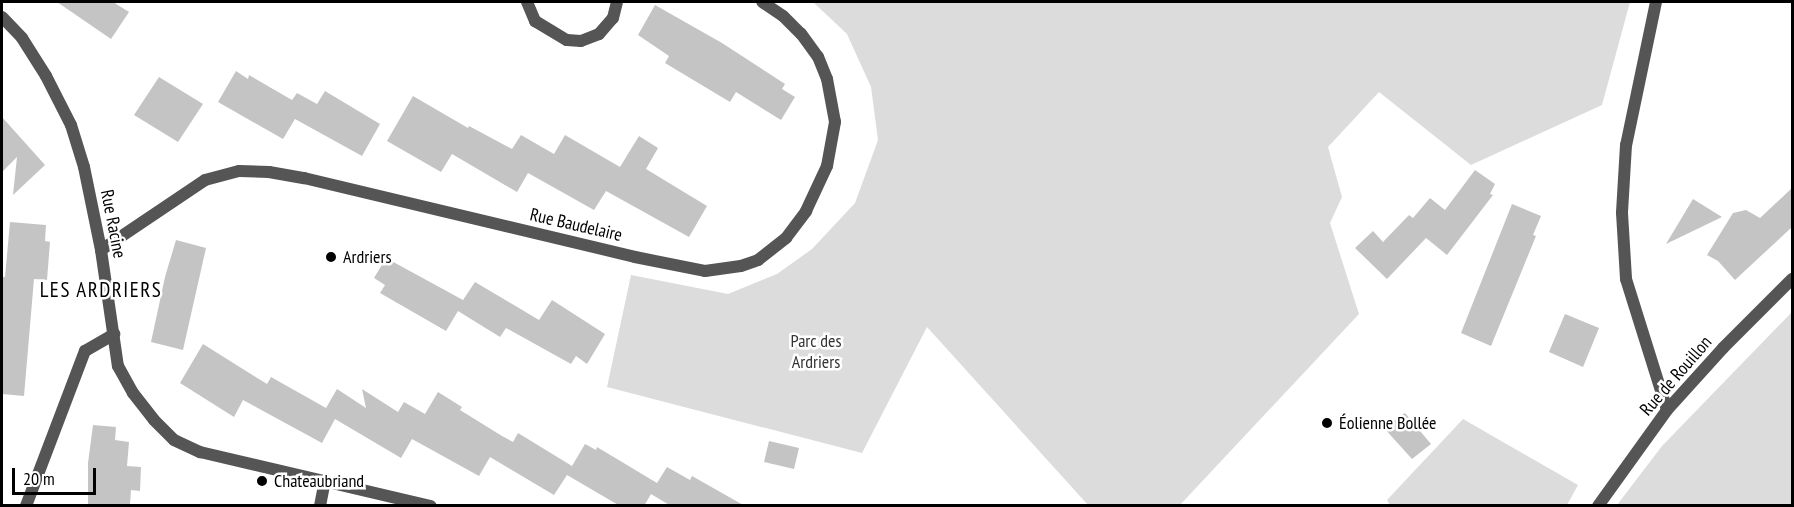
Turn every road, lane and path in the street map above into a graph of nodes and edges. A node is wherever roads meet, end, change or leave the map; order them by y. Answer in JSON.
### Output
{"nodes":[{"id":1,"x":527,"y":2,"type":"edge"},
{"id":2,"x":617,"y":2,"type":"edge"},
{"id":3,"x":762,"y":2,"type":"edge"},
{"id":4,"x":1656,"y":2,"type":"edge"},
{"id":5,"x":3,"y":22,"type":"edge"},
{"id":6,"x":101,"y":250,"type":"junction"},
{"id":7,"x":1792,"y":279,"type":"edge"},
{"id":8,"x":114,"y":334,"type":"junction"},
{"id":9,"x":1667,"y":410,"type":"junction"},
{"id":10,"x":325,"y":480,"type":"junction"},
{"id":11,"x":26,"y":506,"type":"edge"},
{"id":12,"x":320,"y":506,"type":"edge"},
{"id":13,"x":431,"y":506,"type":"edge"},
{"id":14,"x":1598,"y":506,"type":"edge"}],
"edges":[{"from":1,"to":2,"type":"street"},
{"from":3,"to":6,"type":"street","name":"Rue Baudelaire"},
{"from":4,"to":9,"type":"street"},
{"from":5,"to":6,"type":"street","name":"Rue Racine"},
{"from":6,"to":8,"type":"street","name":"Rue Racine"},
{"from":7,"to":9,"type":"street","name":"Rue de Rouillon"},
{"from":8,"to":10,"type":"street","name":"Rue Racine"},
{"from":8,"to":11,"type":"street"},
{"from":9,"to":14,"type":"street","name":"Rue de Rouillon"},
{"from":10,"to":12,"type":"street"},
{"from":10,"to":13,"type":"street","name":"Rue Racine"}]}
